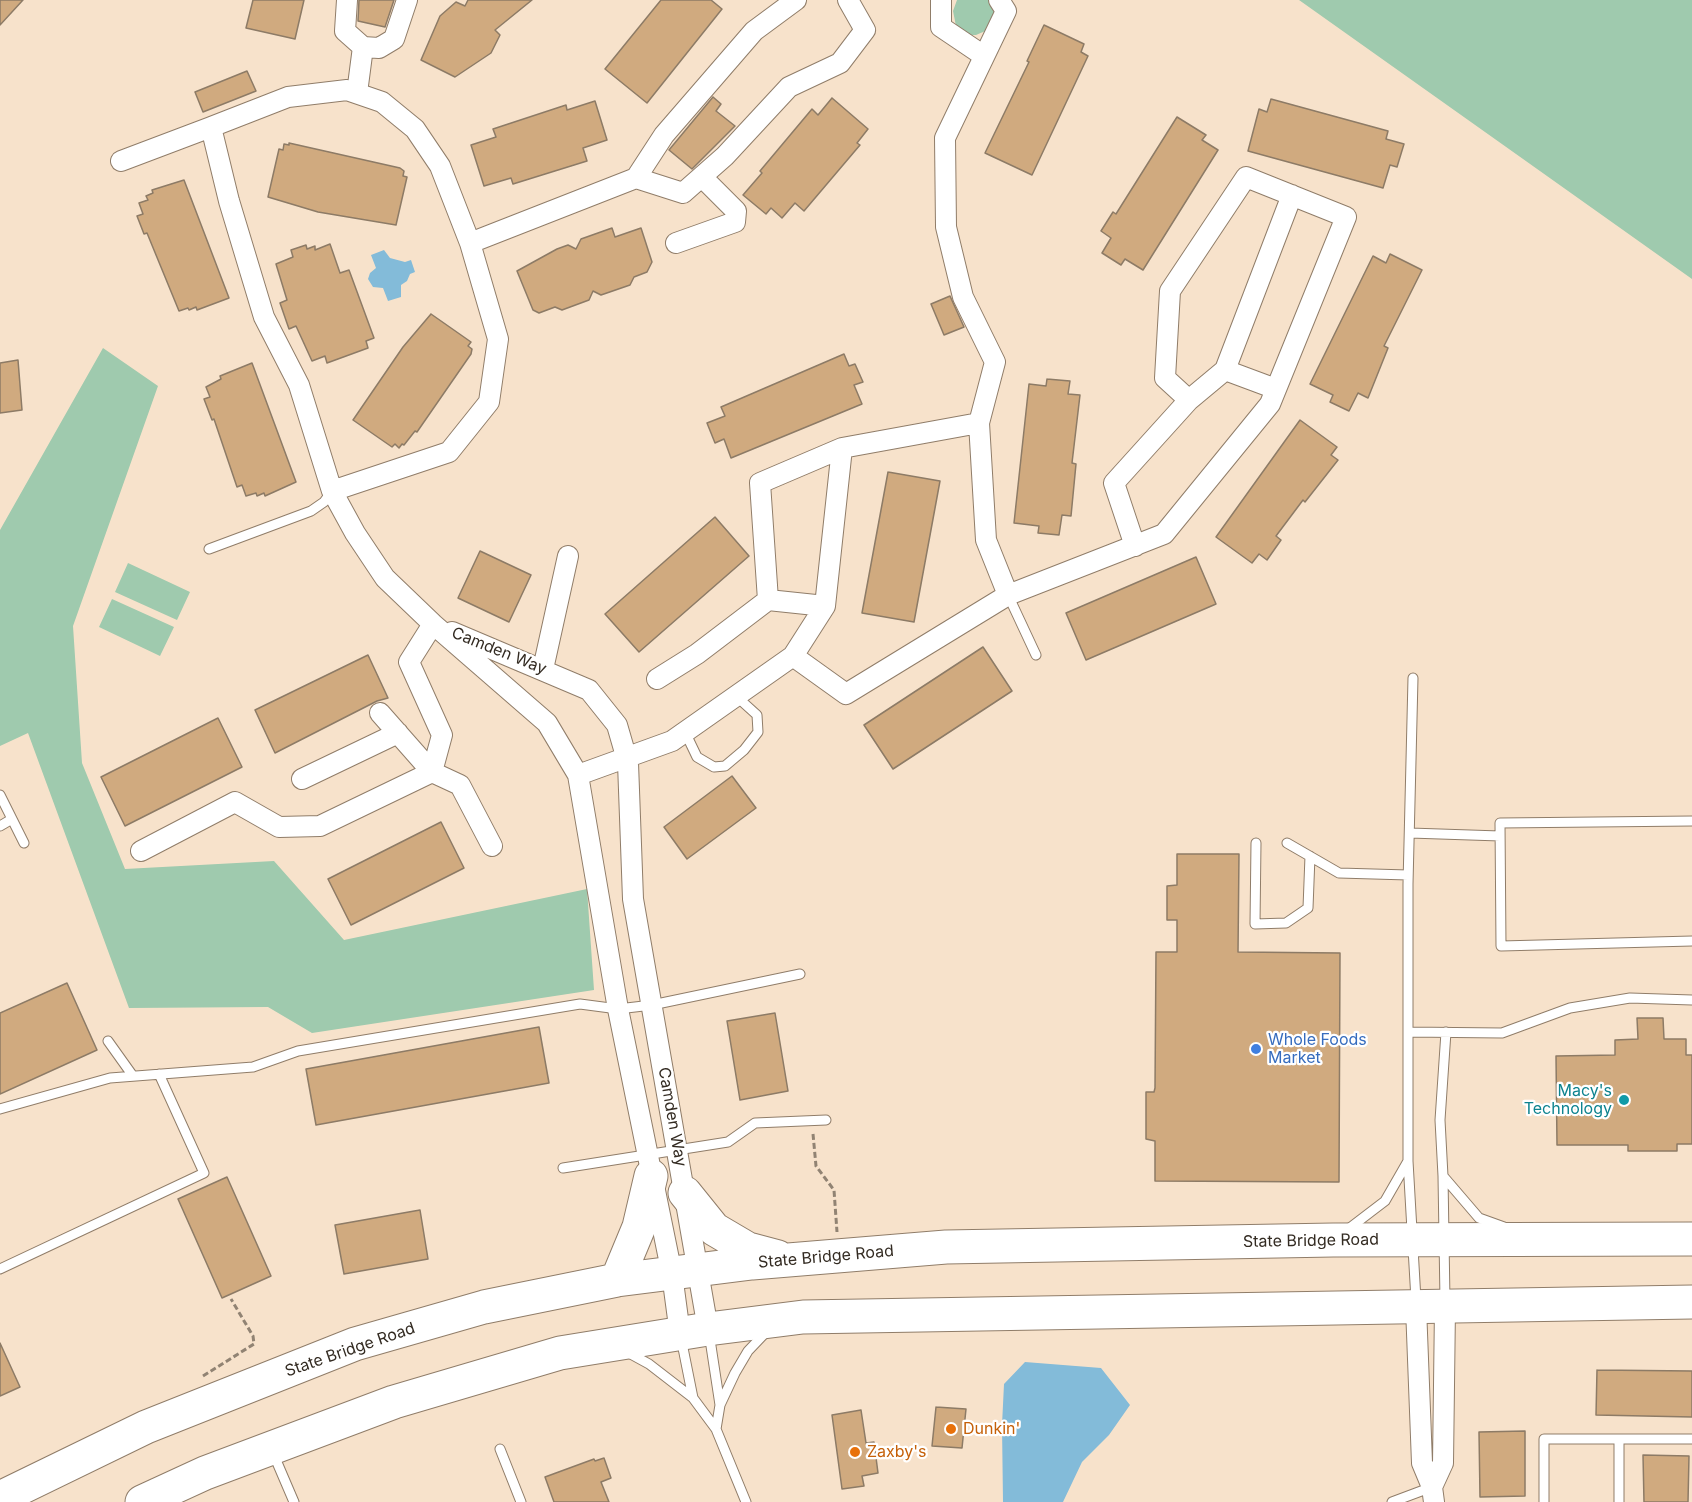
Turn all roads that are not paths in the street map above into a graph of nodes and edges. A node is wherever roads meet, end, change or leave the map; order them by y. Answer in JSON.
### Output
{"nodes":[{"id":1,"x":347,"y":0,"type":"edge"},
{"id":2,"x":407,"y":0,"type":"edge"},
{"id":3,"x":796,"y":0,"type":"edge"},
{"id":4,"x":848,"y":0,"type":"edge"},
{"id":5,"x":941,"y":0,"type":"edge"},
{"id":6,"x":999,"y":0,"type":"edge"},
{"id":7,"x":363,"y":47,"type":"junction"},
{"id":8,"x":984,"y":56,"type":"junction"},
{"id":9,"x":357,"y":93,"type":"junction"},
{"id":10,"x":211,"y":127,"type":"junction"},
{"id":11,"x":121,"y":161,"type":"dead end"},
{"id":12,"x":702,"y":177,"type":"junction"},
{"id":13,"x":636,"y":178,"type":"junction"},
{"id":14,"x":1293,"y":195,"type":"junction"},
{"id":15,"x":470,"y":243,"type":"junction"},
{"id":16,"x":676,"y":243,"type":"dead end"},
{"id":17,"x":1225,"y":370,"type":"junction"},
{"id":18,"x":1276,"y":389,"type":"junction"},
{"id":19,"x":1189,"y":400,"type":"junction"},
{"id":20,"x":979,"y":423,"type":"junction"},
{"id":21,"x":842,"y":448,"type":"junction"},
{"id":22,"x":332,"y":491,"type":"junction"},
{"id":23,"x":1135,"y":546,"type":"junction"},
{"id":24,"x":209,"y":549,"type":"dead end"},
{"id":25,"x":568,"y":556,"type":"dead end"},
{"id":26,"x":1008,"y":595,"type":"junction"},
{"id":27,"x":768,"y":600,"type":"junction"},
{"id":28,"x":825,"y":606,"type":"junction"},
{"id":29,"x":433,"y":624,"type":"junction"},
{"id":30,"x":1036,"y":655,"type":"dead end"},
{"id":31,"x":793,"y":656,"type":"junction"},
{"id":32,"x":543,"y":669,"type":"junction"},
{"id":33,"x":1413,"y":678,"type":"dead end"},
{"id":34,"x":657,"y":679,"type":"dead end"},
{"id":35,"x":736,"y":696,"type":"junction"},
{"id":36,"x":380,"y":713,"type":"dead end"},
{"id":37,"x":685,"y":732,"type":"junction"},
{"id":38,"x":398,"y":733,"type":"junction"},
{"id":39,"x":626,"y":757,"type":"junction"},
{"id":40,"x":432,"y":772,"type":"junction"},
{"id":41,"x":578,"y":776,"type":"junction"},
{"id":42,"x":302,"y":779,"type":"dead end"},
{"id":43,"x":0,"y":795,"type":"edge"},
{"id":44,"x":12,"y":819,"type":"junction"},
{"id":45,"x":1692,"y":821,"type":"edge"},
{"id":46,"x":0,"y":826,"type":"edge"},
{"id":47,"x":1410,"y":833,"type":"junction"},
{"id":48,"x":1500,"y":836,"type":"junction"},
{"id":49,"x":24,"y":843,"type":"dead end"},
{"id":50,"x":1256,"y":843,"type":"dead end"},
{"id":51,"x":1287,"y":843,"type":"dead end"},
{"id":52,"x":492,"y":846,"type":"dead end"},
{"id":53,"x":141,"y":851,"type":"dead end"},
{"id":54,"x":1310,"y":856,"type":"junction"},
{"id":55,"x":1408,"y":874,"type":"junction"},
{"id":56,"x":1692,"y":941,"type":"edge"},
{"id":57,"x":800,"y":974,"type":"dead end"},
{"id":58,"x":1692,"y":1000,"type":"edge"},
{"id":59,"x":652,"y":1005,"type":"junction"},
{"id":60,"x":618,"y":1009,"type":"junction"},
{"id":61,"x":1408,"y":1032,"type":"junction"},
{"id":62,"x":1446,"y":1032,"type":"junction"},
{"id":63,"x":108,"y":1041,"type":"dead end"},
{"id":64,"x":159,"y":1074,"type":"junction"},
{"id":65,"x":133,"y":1076,"type":"junction"},
{"id":66,"x":0,"y":1109,"type":"edge"},
{"id":67,"x":826,"y":1120,"type":"dead end"},
{"id":68,"x":678,"y":1150,"type":"junction"},
{"id":69,"x":1408,"y":1161,"type":"junction"},
{"id":70,"x":649,"y":1165,"type":"junction"},
{"id":71,"x":563,"y":1168,"type":"dead end"},
{"id":72,"x":1443,"y":1176,"type":"junction"},
{"id":73,"x":685,"y":1193,"type":"junction"},
{"id":74,"x":1444,"y":1239,"type":"junction"},
{"id":75,"x":1540,"y":1239,"type":"junction"},
{"id":76,"x":1692,"y":1239,"type":"edge"},
{"id":77,"x":1333,"y":1240,"type":"junction"},
{"id":78,"x":1412,"y":1240,"type":"junction"},
{"id":79,"x":788,"y":1259,"type":"junction"},
{"id":80,"x":0,"y":1269,"type":"edge"},
{"id":81,"x":685,"y":1273,"type":"junction"},
{"id":82,"x":617,"y":1280,"type":"junction"},
{"id":83,"x":1692,"y":1302,"type":"edge"},
{"id":84,"x":1431,"y":1307,"type":"junction"},
{"id":85,"x":776,"y":1321,"type":"junction"},
{"id":86,"x":694,"y":1331,"type":"junction"},
{"id":87,"x":606,"y":1344,"type":"junction"},
{"id":88,"x":693,"y":1398,"type":"junction"},
{"id":89,"x":720,"y":1405,"type":"junction"},
{"id":90,"x":716,"y":1429,"type":"junction"},
{"id":91,"x":1619,"y":1439,"type":"junction"},
{"id":92,"x":1692,"y":1439,"type":"edge"},
{"id":93,"x":271,"y":1448,"type":"junction"},
{"id":94,"x":500,"y":1449,"type":"dead end"},
{"id":95,"x":1433,"y":1494,"type":"edge"},
{"id":96,"x":0,"y":1498,"type":"edge"},
{"id":97,"x":142,"y":1502,"type":"edge"},
{"id":98,"x":294,"y":1502,"type":"edge"},
{"id":99,"x":521,"y":1502,"type":"edge"},
{"id":100,"x":746,"y":1502,"type":"edge"},
{"id":101,"x":1392,"y":1502,"type":"edge"},
{"id":102,"x":1544,"y":1502,"type":"edge"},
{"id":103,"x":1619,"y":1502,"type":"edge"}],
"edges":[{"from":1,"to":7,"type":"street"},
{"from":2,"to":7,"type":"street"},
{"from":3,"to":13,"type":"street"},
{"from":4,"to":12,"type":"street"},
{"from":5,"to":8,"type":"street"},
{"from":6,"to":8,"type":"street"},
{"from":7,"to":9,"type":"street"},
{"from":8,"to":20,"type":"street"},
{"from":9,"to":10,"type":"street"},
{"from":9,"to":15,"type":"street"},
{"from":10,"to":11,"type":"street"},
{"from":10,"to":22,"type":"street"},
{"from":12,"to":13,"type":"street"},
{"from":12,"to":16,"type":"street"},
{"from":13,"to":15,"type":"street"},
{"from":14,"to":17,"type":"street"},
{"from":14,"to":18,"type":"street"},
{"from":14,"to":19,"type":"street"},
{"from":15,"to":22,"type":"street"},
{"from":17,"to":18,"type":"street"},
{"from":17,"to":19,"type":"street"},
{"from":18,"to":23,"type":"street"},
{"from":19,"to":23,"type":"street"},
{"from":20,"to":21,"type":"street"},
{"from":20,"to":26,"type":"street"},
{"from":21,"to":27,"type":"street"},
{"from":21,"to":28,"type":"street"},
{"from":22,"to":24,"type":"lane"},
{"from":22,"to":29,"type":"street"},
{"from":23,"to":26,"type":"street"},
{"from":25,"to":32,"type":"street"},
{"from":26,"to":30,"type":"lane"},
{"from":26,"to":31,"type":"street"},
{"from":27,"to":28,"type":"street"},
{"from":27,"to":34,"type":"street"},
{"from":28,"to":31,"type":"street"},
{"from":29,"to":32,"type":"street","name":"Camden Way"},
{"from":29,"to":40,"type":"street"},
{"from":29,"to":41,"type":"street","name":"Camden Way"},
{"from":31,"to":35,"type":"street"},
{"from":32,"to":39,"type":"street","name":"Camden Way"},
{"from":33,"to":47,"type":"lane"},
{"from":35,"to":37,"type":"street"},
{"from":35,"to":37,"type":"lane"},
{"from":36,"to":38,"type":"street"},
{"from":37,"to":39,"type":"street"},
{"from":38,"to":40,"type":"street"},
{"from":38,"to":42,"type":"street"},
{"from":39,"to":41,"type":"street"},
{"from":39,"to":59,"type":"street","name":"Camden Way"},
{"from":40,"to":52,"type":"street"},
{"from":40,"to":53,"type":"street"},
{"from":41,"to":60,"type":"street","name":"Camden Way"},
{"from":43,"to":44,"type":"lane"},
{"from":44,"to":46,"type":"lane"},
{"from":44,"to":49,"type":"lane"},
{"from":45,"to":48,"type":"lane"},
{"from":47,"to":48,"type":"lane"},
{"from":47,"to":55,"type":"lane"},
{"from":48,"to":56,"type":"lane"},
{"from":50,"to":54,"type":"lane"},
{"from":51,"to":54,"type":"lane"},
{"from":54,"to":55,"type":"lane"},
{"from":55,"to":61,"type":"lane"},
{"from":57,"to":59,"type":"lane"},
{"from":58,"to":62,"type":"lane"},
{"from":59,"to":60,"type":"lane"},
{"from":59,"to":68,"type":"street","name":"Camden Way"},
{"from":60,"to":64,"type":"lane"},
{"from":60,"to":70,"type":"street","name":"Camden Way"},
{"from":61,"to":62,"type":"lane"},
{"from":61,"to":69,"type":"lane"},
{"from":62,"to":72,"type":"lane"},
{"from":63,"to":65,"type":"lane"},
{"from":64,"to":65,"type":"lane"},
{"from":64,"to":80,"type":"lane"},
{"from":65,"to":66,"type":"lane"},
{"from":67,"to":68,"type":"lane"},
{"from":68,"to":70,"type":"lane"},
{"from":68,"to":73,"type":"street","name":"Camden Way"},
{"from":69,"to":77,"type":"lane"},
{"from":69,"to":78,"type":"lane"},
{"from":70,"to":71,"type":"lane"},
{"from":70,"to":81,"type":"street","name":"Camden Way"},
{"from":70,"to":82,"type":"highway"},
{"from":72,"to":74,"type":"lane"},
{"from":72,"to":75,"type":"lane"},
{"from":73,"to":79,"type":"highway"},
{"from":73,"to":81,"type":"street","name":"Camden Way"},
{"from":74,"to":75,"type":"highway","name":"State Bridge Road"},
{"from":74,"to":78,"type":"highway","name":"State Bridge Road"},
{"from":74,"to":84,"type":"lane"},
{"from":75,"to":76,"type":"highway","name":"State Bridge Road"},
{"from":77,"to":78,"type":"highway","name":"State Bridge Road"},
{"from":77,"to":79,"type":"highway","name":"State Bridge Road"},
{"from":78,"to":84,"type":"lane"},
{"from":79,"to":81,"type":"highway","name":"State Bridge Road"},
{"from":81,"to":82,"type":"highway","name":"State Bridge Road"},
{"from":81,"to":86,"type":"street"},
{"from":81,"to":86,"type":"street","name":"Camden Way"},
{"from":82,"to":96,"type":"highway","name":"State Bridge Road"},
{"from":83,"to":84,"type":"highway"},
{"from":84,"to":85,"type":"highway"},
{"from":84,"to":95,"type":"street"},
{"from":84,"to":95,"type":"street"},
{"from":85,"to":86,"type":"highway"},
{"from":85,"to":89,"type":"lane"},
{"from":86,"to":87,"type":"highway"},
{"from":86,"to":88,"type":"lane"},
{"from":86,"to":89,"type":"lane"},
{"from":87,"to":88,"type":"lane"},
{"from":87,"to":93,"type":"highway"},
{"from":88,"to":90,"type":"lane"},
{"from":89,"to":90,"type":"lane"},
{"from":90,"to":100,"type":"lane"},
{"from":91,"to":92,"type":"lane"},
{"from":91,"to":102,"type":"lane"},
{"from":91,"to":103,"type":"lane"},
{"from":93,"to":97,"type":"highway"},
{"from":93,"to":98,"type":"lane"},
{"from":94,"to":99,"type":"lane"},
{"from":95,"to":101,"type":"lane"}]}
